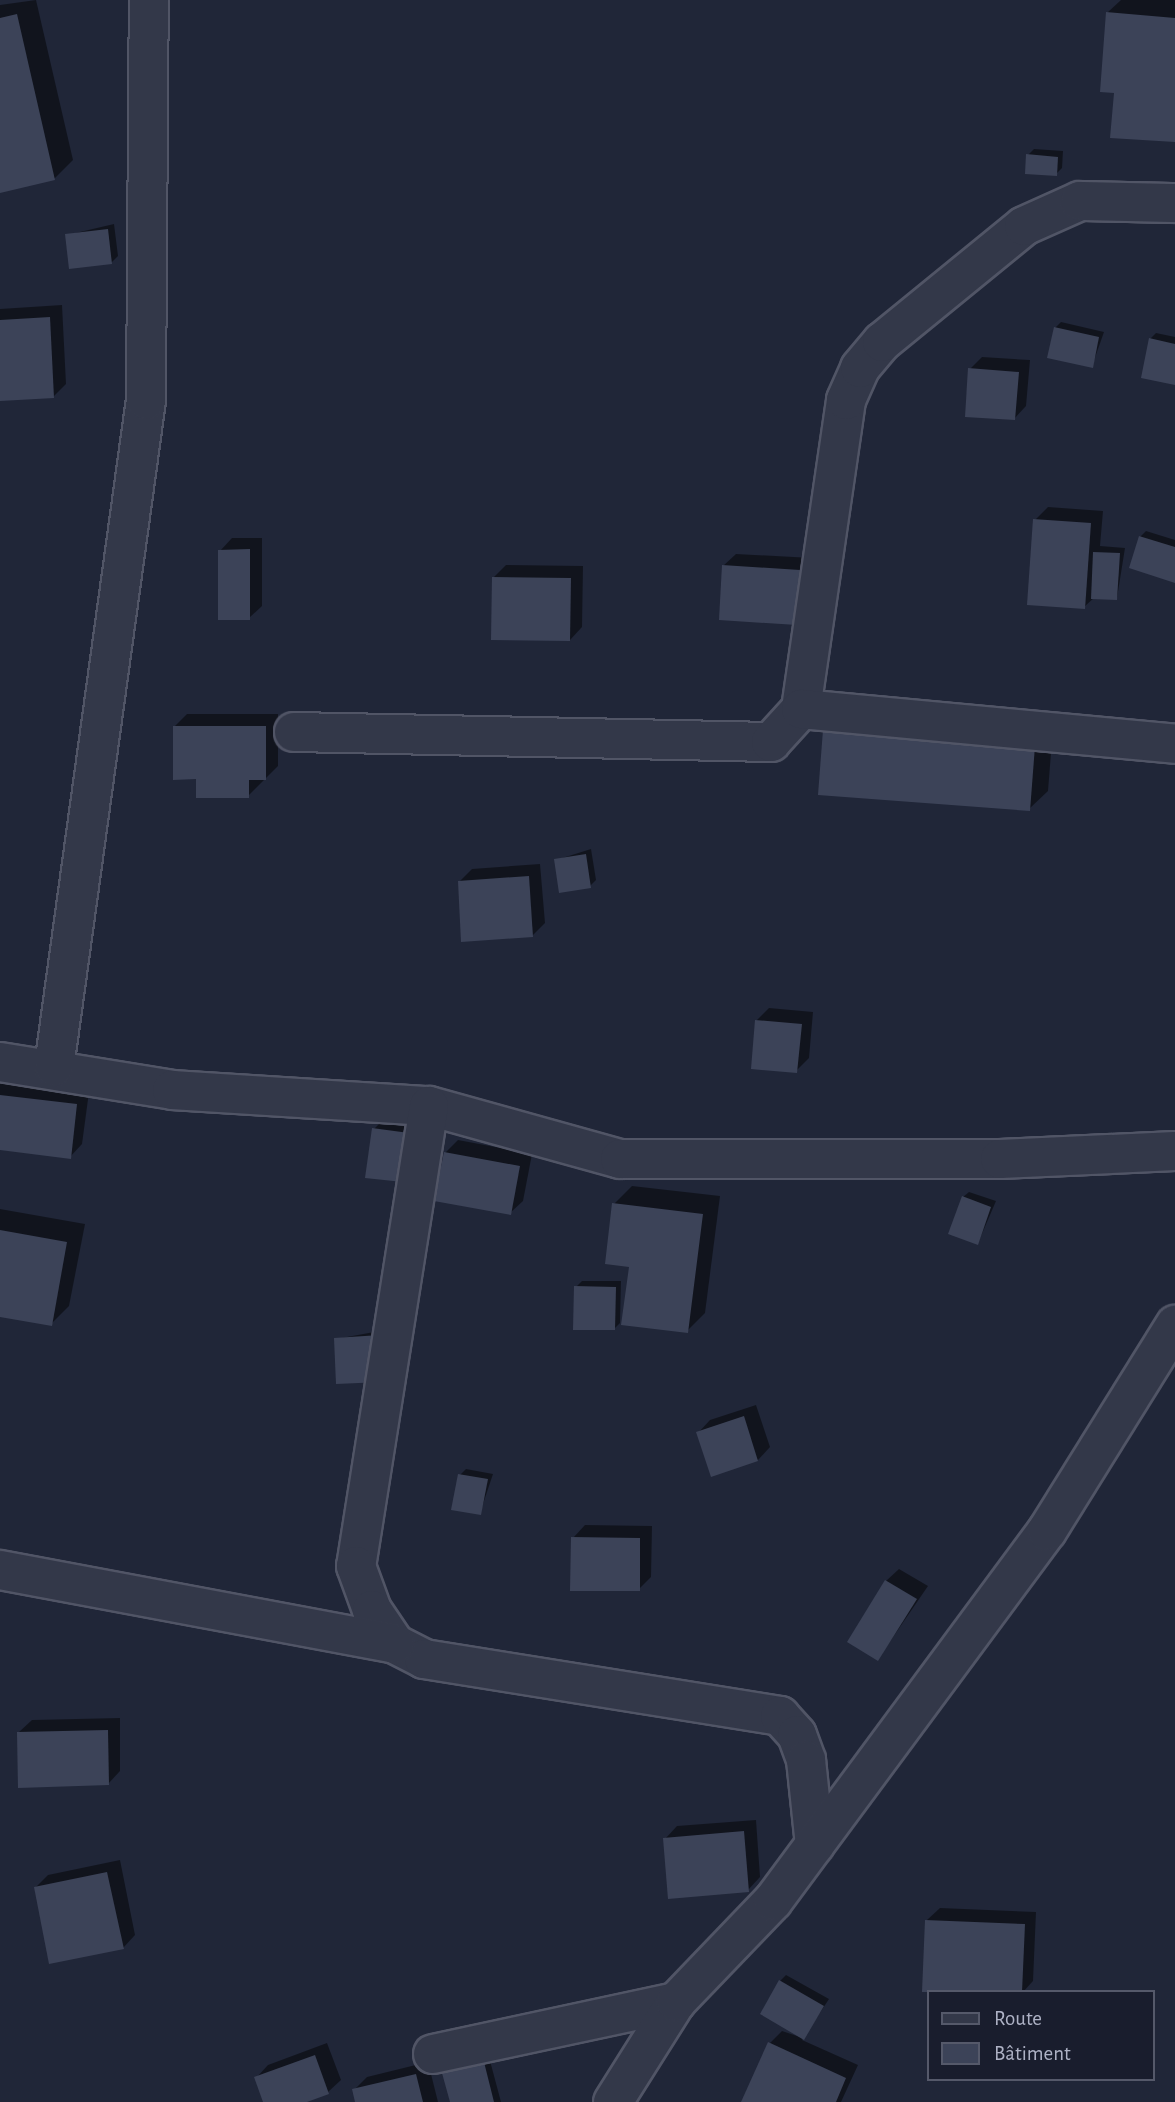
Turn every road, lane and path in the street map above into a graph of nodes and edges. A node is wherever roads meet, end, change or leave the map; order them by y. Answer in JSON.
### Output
{"nodes":[{"id":1,"x":149,"y":0,"type":"edge"},
{"id":2,"x":1175,"y":203,"type":"edge"},
{"id":3,"x":801,"y":709,"type":"junction"},
{"id":4,"x":294,"y":732,"type":"dead end"},
{"id":5,"x":1175,"y":744,"type":"edge"},
{"id":6,"x":0,"y":1062,"type":"edge"},
{"id":7,"x":54,"y":1068,"type":"junction"},
{"id":8,"x":429,"y":1106,"type":"junction"},
{"id":9,"x":1175,"y":1151,"type":"edge"},
{"id":10,"x":1175,"y":1325,"type":"edge"},
{"id":11,"x":0,"y":1570,"type":"edge"},
{"id":12,"x":395,"y":1644,"type":"junction"},
{"id":13,"x":815,"y":1844,"type":"junction"},
{"id":14,"x":676,"y":2002,"type":"junction"},
{"id":15,"x":433,"y":2054,"type":"dead end"},
{"id":16,"x":613,"y":2102,"type":"edge"}],
"edges":[{"from":1,"to":7,"type":"street"},
{"from":2,"to":3,"type":"street"},
{"from":3,"to":4,"type":"street"},
{"from":3,"to":5,"type":"street"},
{"from":6,"to":7,"type":"street"},
{"from":7,"to":8,"type":"street"},
{"from":8,"to":9,"type":"street"},
{"from":8,"to":12,"type":"street"},
{"from":10,"to":13,"type":"street"},
{"from":11,"to":12,"type":"street"},
{"from":12,"to":13,"type":"street"},
{"from":13,"to":14,"type":"street"},
{"from":14,"to":15,"type":"street"},
{"from":14,"to":16,"type":"street"}]}
